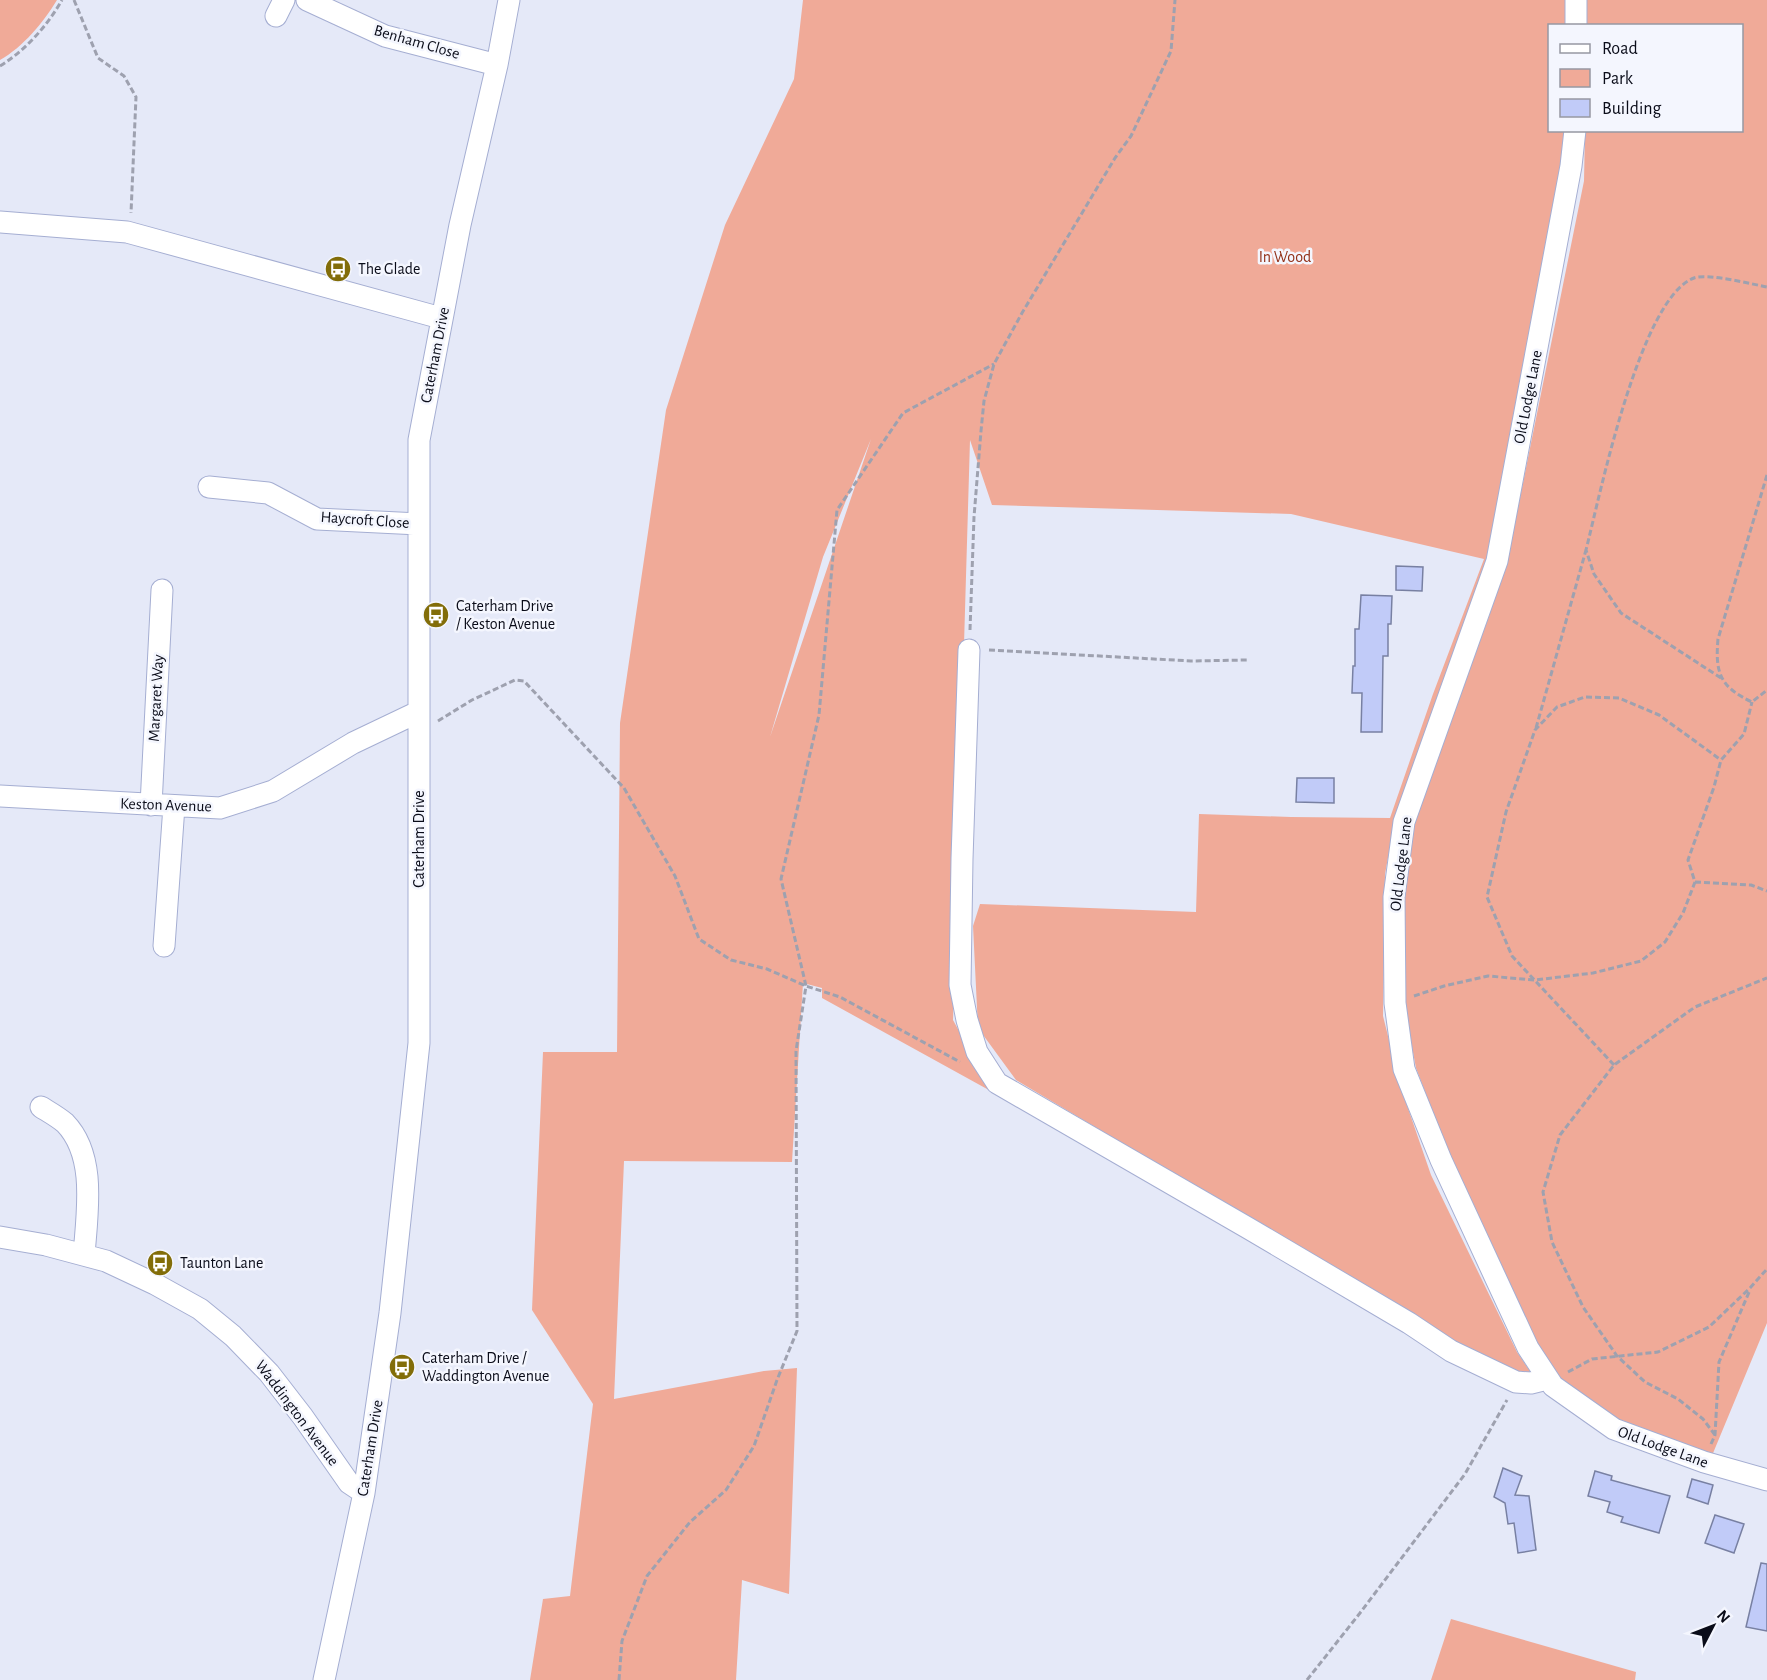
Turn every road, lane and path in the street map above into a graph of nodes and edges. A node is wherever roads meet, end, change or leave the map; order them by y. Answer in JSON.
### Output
{"nodes":[{"id":1,"x":62,"y":0,"type":"edge"},
{"id":2,"x":74,"y":0,"type":"edge"},
{"id":3,"x":307,"y":0,"type":"edge"},
{"id":4,"x":509,"y":0,"type":"edge"},
{"id":5,"x":1175,"y":0,"type":"edge"},
{"id":6,"x":1576,"y":0,"type":"edge"},
{"id":7,"x":1576,"y":24,"type":"edge"},
{"id":8,"x":497,"y":64,"type":"junction"},
{"id":9,"x":0,"y":66,"type":"edge"},
{"id":10,"x":1575,"y":132,"type":"edge"},
{"id":11,"x":0,"y":222,"type":"edge"},
{"id":12,"x":127,"y":232,"type":"junction"},
{"id":13,"x":1767,"y":286,"type":"edge"},
{"id":14,"x":441,"y":318,"type":"junction"},
{"id":15,"x":994,"y":364,"type":"junction"},
{"id":16,"x":1767,"y":475,"type":"edge"},
{"id":17,"x":209,"y":487,"type":"dead end"},
{"id":18,"x":419,"y":524,"type":"junction"},
{"id":19,"x":1586,"y":550,"type":"junction"},
{"id":20,"x":162,"y":590,"type":"dead end"},
{"id":21,"x":969,"y":650,"type":"junction"},
{"id":22,"x":1247,"y":660,"type":"dead end"},
{"id":23,"x":1721,"y":678,"type":"junction"},
{"id":24,"x":1767,"y":690,"type":"edge"},
{"id":25,"x":1752,"y":702,"type":"junction"},
{"id":26,"x":418,"y":722,"type":"junction"},
{"id":27,"x":1535,"y":730,"type":"junction"},
{"id":28,"x":1721,"y":760,"type":"junction"},
{"id":29,"x":1,"y":802,"type":"edge"},
{"id":30,"x":151,"y":806,"type":"junction"},
{"id":31,"x":174,"y":806,"type":"junction"},
{"id":32,"x":1695,"y":882,"type":"junction"},
{"id":33,"x":1767,"y":891,"type":"edge"},
{"id":34,"x":164,"y":946,"type":"dead end"},
{"id":35,"x":1767,"y":978,"type":"edge"},
{"id":36,"x":1535,"y":980,"type":"junction"},
{"id":37,"x":806,"y":986,"type":"junction"},
{"id":38,"x":1395,"y":1003,"type":"junction"},
{"id":39,"x":966,"y":1065,"type":"dead end"},
{"id":40,"x":1614,"y":1065,"type":"junction"},
{"id":41,"x":41,"y":1107,"type":"dead end"},
{"id":42,"x":0,"y":1237,"type":"edge"},
{"id":43,"x":84,"y":1255,"type":"junction"},
{"id":44,"x":1767,"y":1269,"type":"edge"},
{"id":45,"x":1750,"y":1288,"type":"junction"},
{"id":46,"x":1617,"y":1356,"type":"junction"},
{"id":47,"x":1569,"y":1371,"type":"dead end"},
{"id":48,"x":1547,"y":1379,"type":"junction"},
{"id":49,"x":1516,"y":1382,"type":"junction"},
{"id":50,"x":1714,"y":1435,"type":"junction"},
{"id":51,"x":1704,"y":1462,"type":"junction"},
{"id":52,"x":1767,"y":1480,"type":"edge"},
{"id":53,"x":364,"y":1493,"type":"junction"},
{"id":54,"x":324,"y":1680,"type":"edge"},
{"id":55,"x":619,"y":1680,"type":"edge"},
{"id":56,"x":1307,"y":1680,"type":"edge"}],
"edges":[{"from":1,"to":9,"type":"path"},
{"from":2,"to":12,"type":"path"},
{"from":3,"to":8,"type":"street","name":"Benham Close"},
{"from":4,"to":8,"type":"street","name":"Caterham Drive"},
{"from":5,"to":15,"type":"path"},
{"from":6,"to":7,"type":"street"},
{"from":8,"to":14,"type":"street","name":"Caterham Drive"},
{"from":10,"to":38,"type":"street","name":"Old Lodge Lane"},
{"from":11,"to":12,"type":"street"},
{"from":12,"to":14,"type":"street"},
{"from":13,"to":19,"type":"path"},
{"from":14,"to":18,"type":"street","name":"Caterham Drive"},
{"from":15,"to":21,"type":"path"},
{"from":15,"to":37,"type":"path"},
{"from":16,"to":23,"type":"path"},
{"from":17,"to":18,"type":"street","name":"Haycroft Close"},
{"from":18,"to":26,"type":"street","name":"Caterham Drive"},
{"from":19,"to":23,"type":"path"},
{"from":19,"to":27,"type":"path"},
{"from":20,"to":30,"type":"street","name":"Margaret Way"},
{"from":21,"to":22,"type":"path"},
{"from":21,"to":49,"type":"street"},
{"from":23,"to":25,"type":"path"},
{"from":24,"to":25,"type":"path"},
{"from":25,"to":28,"type":"path"},
{"from":26,"to":31,"type":"street","name":"Keston Avenue"},
{"from":26,"to":37,"type":"path"},
{"from":26,"to":53,"type":"street","name":"Caterham Drive"},
{"from":27,"to":28,"type":"path"},
{"from":27,"to":36,"type":"path"},
{"from":28,"to":32,"type":"path"},
{"from":29,"to":30,"type":"street","name":"Keston Avenue"},
{"from":30,"to":31,"type":"street","name":"Keston Avenue"},
{"from":31,"to":34,"type":"street"},
{"from":32,"to":33,"type":"path"},
{"from":32,"to":36,"type":"path"},
{"from":35,"to":40,"type":"path"},
{"from":36,"to":38,"type":"path"},
{"from":36,"to":40,"type":"path"},
{"from":37,"to":39,"type":"path"},
{"from":37,"to":55,"type":"path"},
{"from":38,"to":48,"type":"street","name":"Old Lodge Lane"},
{"from":40,"to":46,"type":"path"},
{"from":41,"to":43,"type":"street"},
{"from":42,"to":43,"type":"street","name":"Waddington Avenue"},
{"from":43,"to":53,"type":"street","name":"Waddington Avenue"},
{"from":44,"to":45,"type":"path"},
{"from":45,"to":46,"type":"path"},
{"from":45,"to":50,"type":"path"},
{"from":46,"to":47,"type":"path"},
{"from":46,"to":50,"type":"path"},
{"from":48,"to":49,"type":"street"},
{"from":48,"to":51,"type":"street","name":"Old Lodge Lane"},
{"from":49,"to":56,"type":"path"},
{"from":50,"to":51,"type":"path"},
{"from":51,"to":52,"type":"street","name":"Old Lodge Lane"},
{"from":53,"to":54,"type":"street","name":"Caterham Drive"}]}
